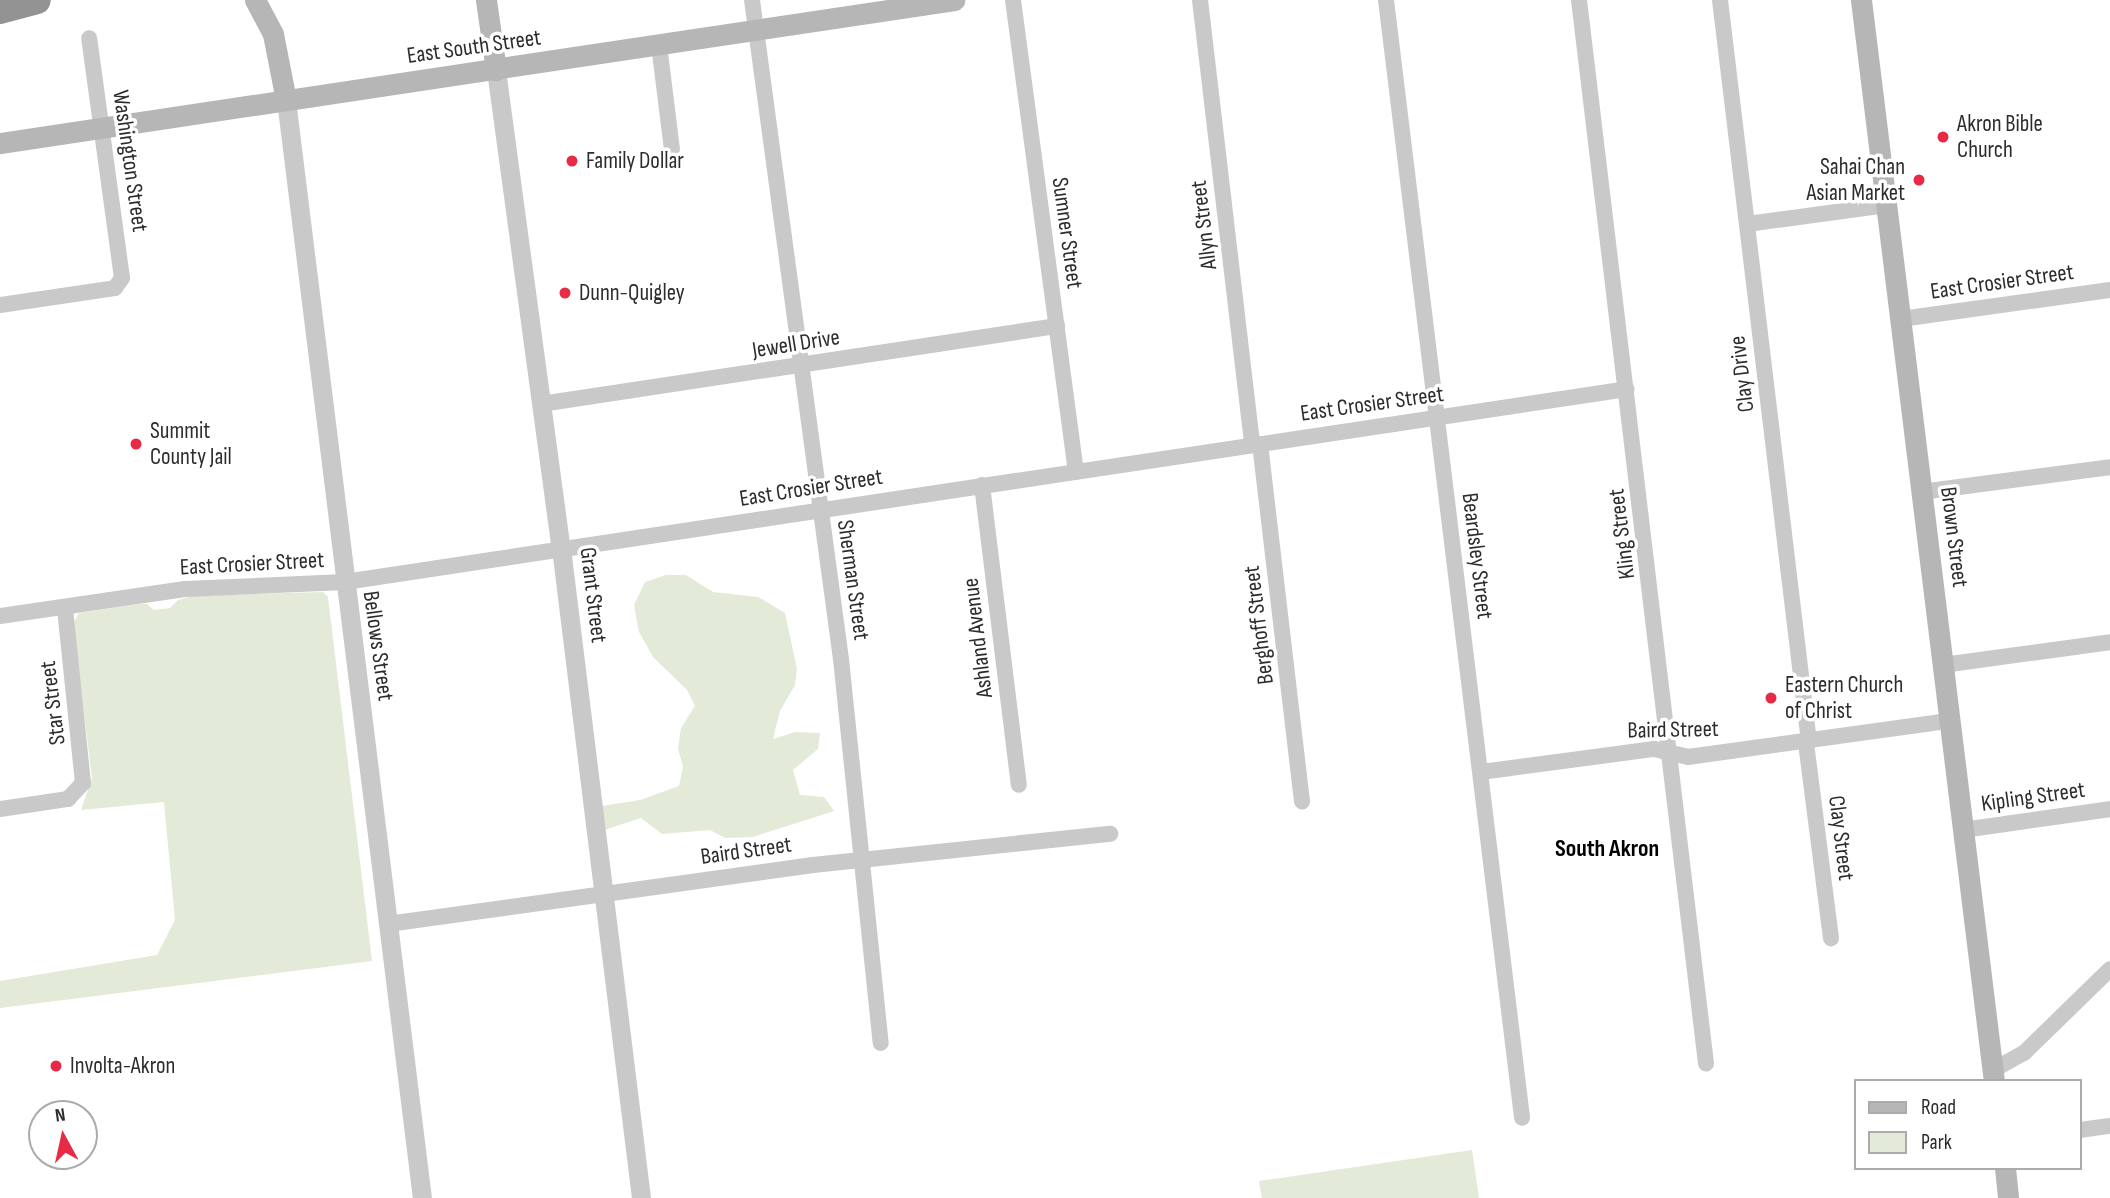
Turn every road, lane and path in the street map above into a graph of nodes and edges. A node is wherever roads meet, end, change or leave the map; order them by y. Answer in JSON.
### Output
{"nodes":[{"id":1,"x":37,"y":0,"type":"edge"},
{"id":2,"x":255,"y":0,"type":"edge"},
{"id":3,"x":486,"y":0,"type":"edge"},
{"id":4,"x":752,"y":0,"type":"edge"},
{"id":5,"x":954,"y":0,"type":"edge"},
{"id":6,"x":1013,"y":0,"type":"edge"},
{"id":7,"x":1200,"y":0,"type":"edge"},
{"id":8,"x":1386,"y":0,"type":"edge"},
{"id":9,"x":1578,"y":0,"type":"edge"},
{"id":10,"x":1720,"y":0,"type":"edge"},
{"id":11,"x":1861,"y":0,"type":"edge"},
{"id":12,"x":0,"y":10,"type":"edge"},
{"id":13,"x":756,"y":31,"type":"junction"},
{"id":14,"x":89,"y":38,"type":"dead end"},
{"id":15,"x":659,"y":45,"type":"junction"},
{"id":16,"x":496,"y":70,"type":"junction"},
{"id":17,"x":286,"y":100,"type":"junction"},
{"id":18,"x":104,"y":128,"type":"junction"},
{"id":19,"x":0,"y":144,"type":"edge"},
{"id":20,"x":672,"y":149,"type":"dead end"},
{"id":21,"x":1887,"y":205,"type":"junction"},
{"id":22,"x":1746,"y":224,"type":"junction"},
{"id":23,"x":2110,"y":290,"type":"edge"},
{"id":24,"x":0,"y":305,"type":"edge"},
{"id":25,"x":1900,"y":319,"type":"junction"},
{"id":26,"x":1057,"y":326,"type":"junction"},
{"id":27,"x":802,"y":366,"type":"junction"},
{"id":28,"x":1627,"y":389,"type":"junction"},
{"id":29,"x":541,"y":404,"type":"junction"},
{"id":30,"x":1436,"y":418,"type":"junction"},
{"id":31,"x":1256,"y":444,"type":"junction"},
{"id":32,"x":2110,"y":467,"type":"edge"},
{"id":33,"x":1076,"y":472,"type":"junction"},
{"id":34,"x":982,"y":485,"type":"junction"},
{"id":35,"x":1922,"y":492,"type":"junction"},
{"id":36,"x":821,"y":510,"type":"junction"},
{"id":37,"x":561,"y":548,"type":"junction"},
{"id":38,"x":345,"y":582,"type":"junction"},
{"id":39,"x":65,"y":608,"type":"junction"},
{"id":40,"x":0,"y":616,"type":"edge"},
{"id":41,"x":2110,"y":642,"type":"edge"},
{"id":42,"x":1943,"y":665,"type":"junction"},
{"id":43,"x":1950,"y":722,"type":"junction"},
{"id":44,"x":1808,"y":743,"type":"junction"},
{"id":45,"x":1669,"y":753,"type":"junction"},
{"id":46,"x":1481,"y":772,"type":"junction"},
{"id":47,"x":1019,"y":785,"type":"dead end"},
{"id":48,"x":1302,"y":802,"type":"dead end"},
{"id":49,"x":2110,"y":809,"type":"edge"},
{"id":50,"x":0,"y":810,"type":"edge"},
{"id":51,"x":1963,"y":830,"type":"junction"},
{"id":52,"x":1110,"y":834,"type":"dead end"},
{"id":53,"x":863,"y":861,"type":"junction"},
{"id":54,"x":604,"y":894,"type":"junction"},
{"id":55,"x":388,"y":924,"type":"junction"},
{"id":56,"x":1831,"y":938,"type":"dead end"},
{"id":57,"x":2110,"y":969,"type":"edge"},
{"id":58,"x":881,"y":1043,"type":"dead end"},
{"id":59,"x":1706,"y":1063,"type":"dead end"},
{"id":60,"x":1994,"y":1075,"type":"edge"},
{"id":61,"x":1522,"y":1118,"type":"dead end"},
{"id":62,"x":2110,"y":1126,"type":"edge"},
{"id":63,"x":2082,"y":1130,"type":"edge"},
{"id":64,"x":2005,"y":1170,"type":"edge"},
{"id":65,"x":422,"y":1198,"type":"edge"},
{"id":66,"x":641,"y":1198,"type":"edge"},
{"id":67,"x":2008,"y":1198,"type":"edge"}],
"edges":[{"from":1,"to":12,"type":"highway"},
{"from":2,"to":17,"type":"main road"},
{"from":3,"to":16,"type":"main road","name":"Grant Street"},
{"from":4,"to":13,"type":"street","name":"Sherman Street"},
{"from":5,"to":13,"type":"main road","name":"East South Street"},
{"from":6,"to":26,"type":"street","name":"Sumner Street"},
{"from":7,"to":31,"type":"street","name":"Allyn Street"},
{"from":8,"to":30,"type":"street","name":"Beardsley Street"},
{"from":9,"to":28,"type":"street","name":"Kling Street"},
{"from":10,"to":22,"type":"street","name":"Clay Drive"},
{"from":11,"to":21,"type":"main road","name":"Brown Street"},
{"from":13,"to":15,"type":"main road","name":"East South Street"},
{"from":13,"to":27,"type":"street","name":"Sherman Street"},
{"from":14,"to":18,"type":"street","name":"Washington Street"},
{"from":15,"to":16,"type":"main road","name":"East South Street"},
{"from":15,"to":20,"type":"street"},
{"from":16,"to":17,"type":"main road","name":"East South Street"},
{"from":16,"to":29,"type":"street","name":"Grant Street"},
{"from":17,"to":18,"type":"main road","name":"East South Street"},
{"from":17,"to":38,"type":"street","name":"Bellows Street"},
{"from":18,"to":19,"type":"main road","name":"East South Street"},
{"from":18,"to":24,"type":"street","name":"Washington Street"},
{"from":21,"to":22,"type":"street"},
{"from":21,"to":25,"type":"main road","name":"Brown Street"},
{"from":22,"to":44,"type":"street","name":"Clay Drive"},
{"from":23,"to":25,"type":"street","name":"East Crosier Street"},
{"from":25,"to":35,"type":"main road","name":"Brown Street"},
{"from":26,"to":27,"type":"street","name":"Jewell Drive"},
{"from":26,"to":33,"type":"street","name":"Sumner Street"},
{"from":27,"to":29,"type":"street","name":"Jewell Drive"},
{"from":27,"to":36,"type":"street","name":"Sherman Street"},
{"from":28,"to":30,"type":"street","name":"East Crosier Street"},
{"from":28,"to":45,"type":"street","name":"Kling Street"},
{"from":29,"to":37,"type":"street","name":"Grant Street"},
{"from":30,"to":31,"type":"street","name":"East Crosier Street"},
{"from":30,"to":46,"type":"street","name":"Beardsley Street"},
{"from":31,"to":33,"type":"street","name":"East Crosier Street"},
{"from":31,"to":48,"type":"street","name":"Berghoff Street"},
{"from":32,"to":35,"type":"street"},
{"from":33,"to":34,"type":"street","name":"East Crosier Street"},
{"from":34,"to":36,"type":"street","name":"East Crosier Street"},
{"from":34,"to":47,"type":"street","name":"Ashland Avenue"},
{"from":35,"to":42,"type":"main road","name":"Brown Street"},
{"from":36,"to":37,"type":"street","name":"East Crosier Street"},
{"from":36,"to":53,"type":"street","name":"Sherman Street"},
{"from":37,"to":38,"type":"street","name":"East Crosier Street"},
{"from":37,"to":54,"type":"street","name":"Grant Street"},
{"from":38,"to":39,"type":"street","name":"East Crosier Street"},
{"from":38,"to":55,"type":"street","name":"Bellows Street"},
{"from":39,"to":40,"type":"street","name":"East Crosier Street"},
{"from":39,"to":50,"type":"street","name":"Star Street"},
{"from":41,"to":42,"type":"street"},
{"from":42,"to":43,"type":"main road","name":"Brown Street"},
{"from":43,"to":44,"type":"street","name":"Baird Street"},
{"from":43,"to":51,"type":"main road","name":"Brown Street"},
{"from":44,"to":45,"type":"street","name":"Baird Street"},
{"from":44,"to":56,"type":"street","name":"Clay Street"},
{"from":45,"to":46,"type":"street","name":"Baird Street"},
{"from":45,"to":59,"type":"street","name":"Kling Street"},
{"from":46,"to":61,"type":"street","name":"Beardsley Street"},
{"from":49,"to":51,"type":"street","name":"Kipling Street"},
{"from":51,"to":60,"type":"main road","name":"Brown Street"},
{"from":52,"to":53,"type":"street","name":"Baird Street"},
{"from":53,"to":54,"type":"street","name":"Baird Street"},
{"from":53,"to":58,"type":"street","name":"Sherman Street"},
{"from":54,"to":55,"type":"street","name":"Baird Street"},
{"from":54,"to":66,"type":"street","name":"Grant Street"},
{"from":55,"to":65,"type":"street","name":"Bellows Street"},
{"from":57,"to":60,"type":"street"},
{"from":62,"to":63,"type":"street"},
{"from":64,"to":67,"type":"main road"}]}
